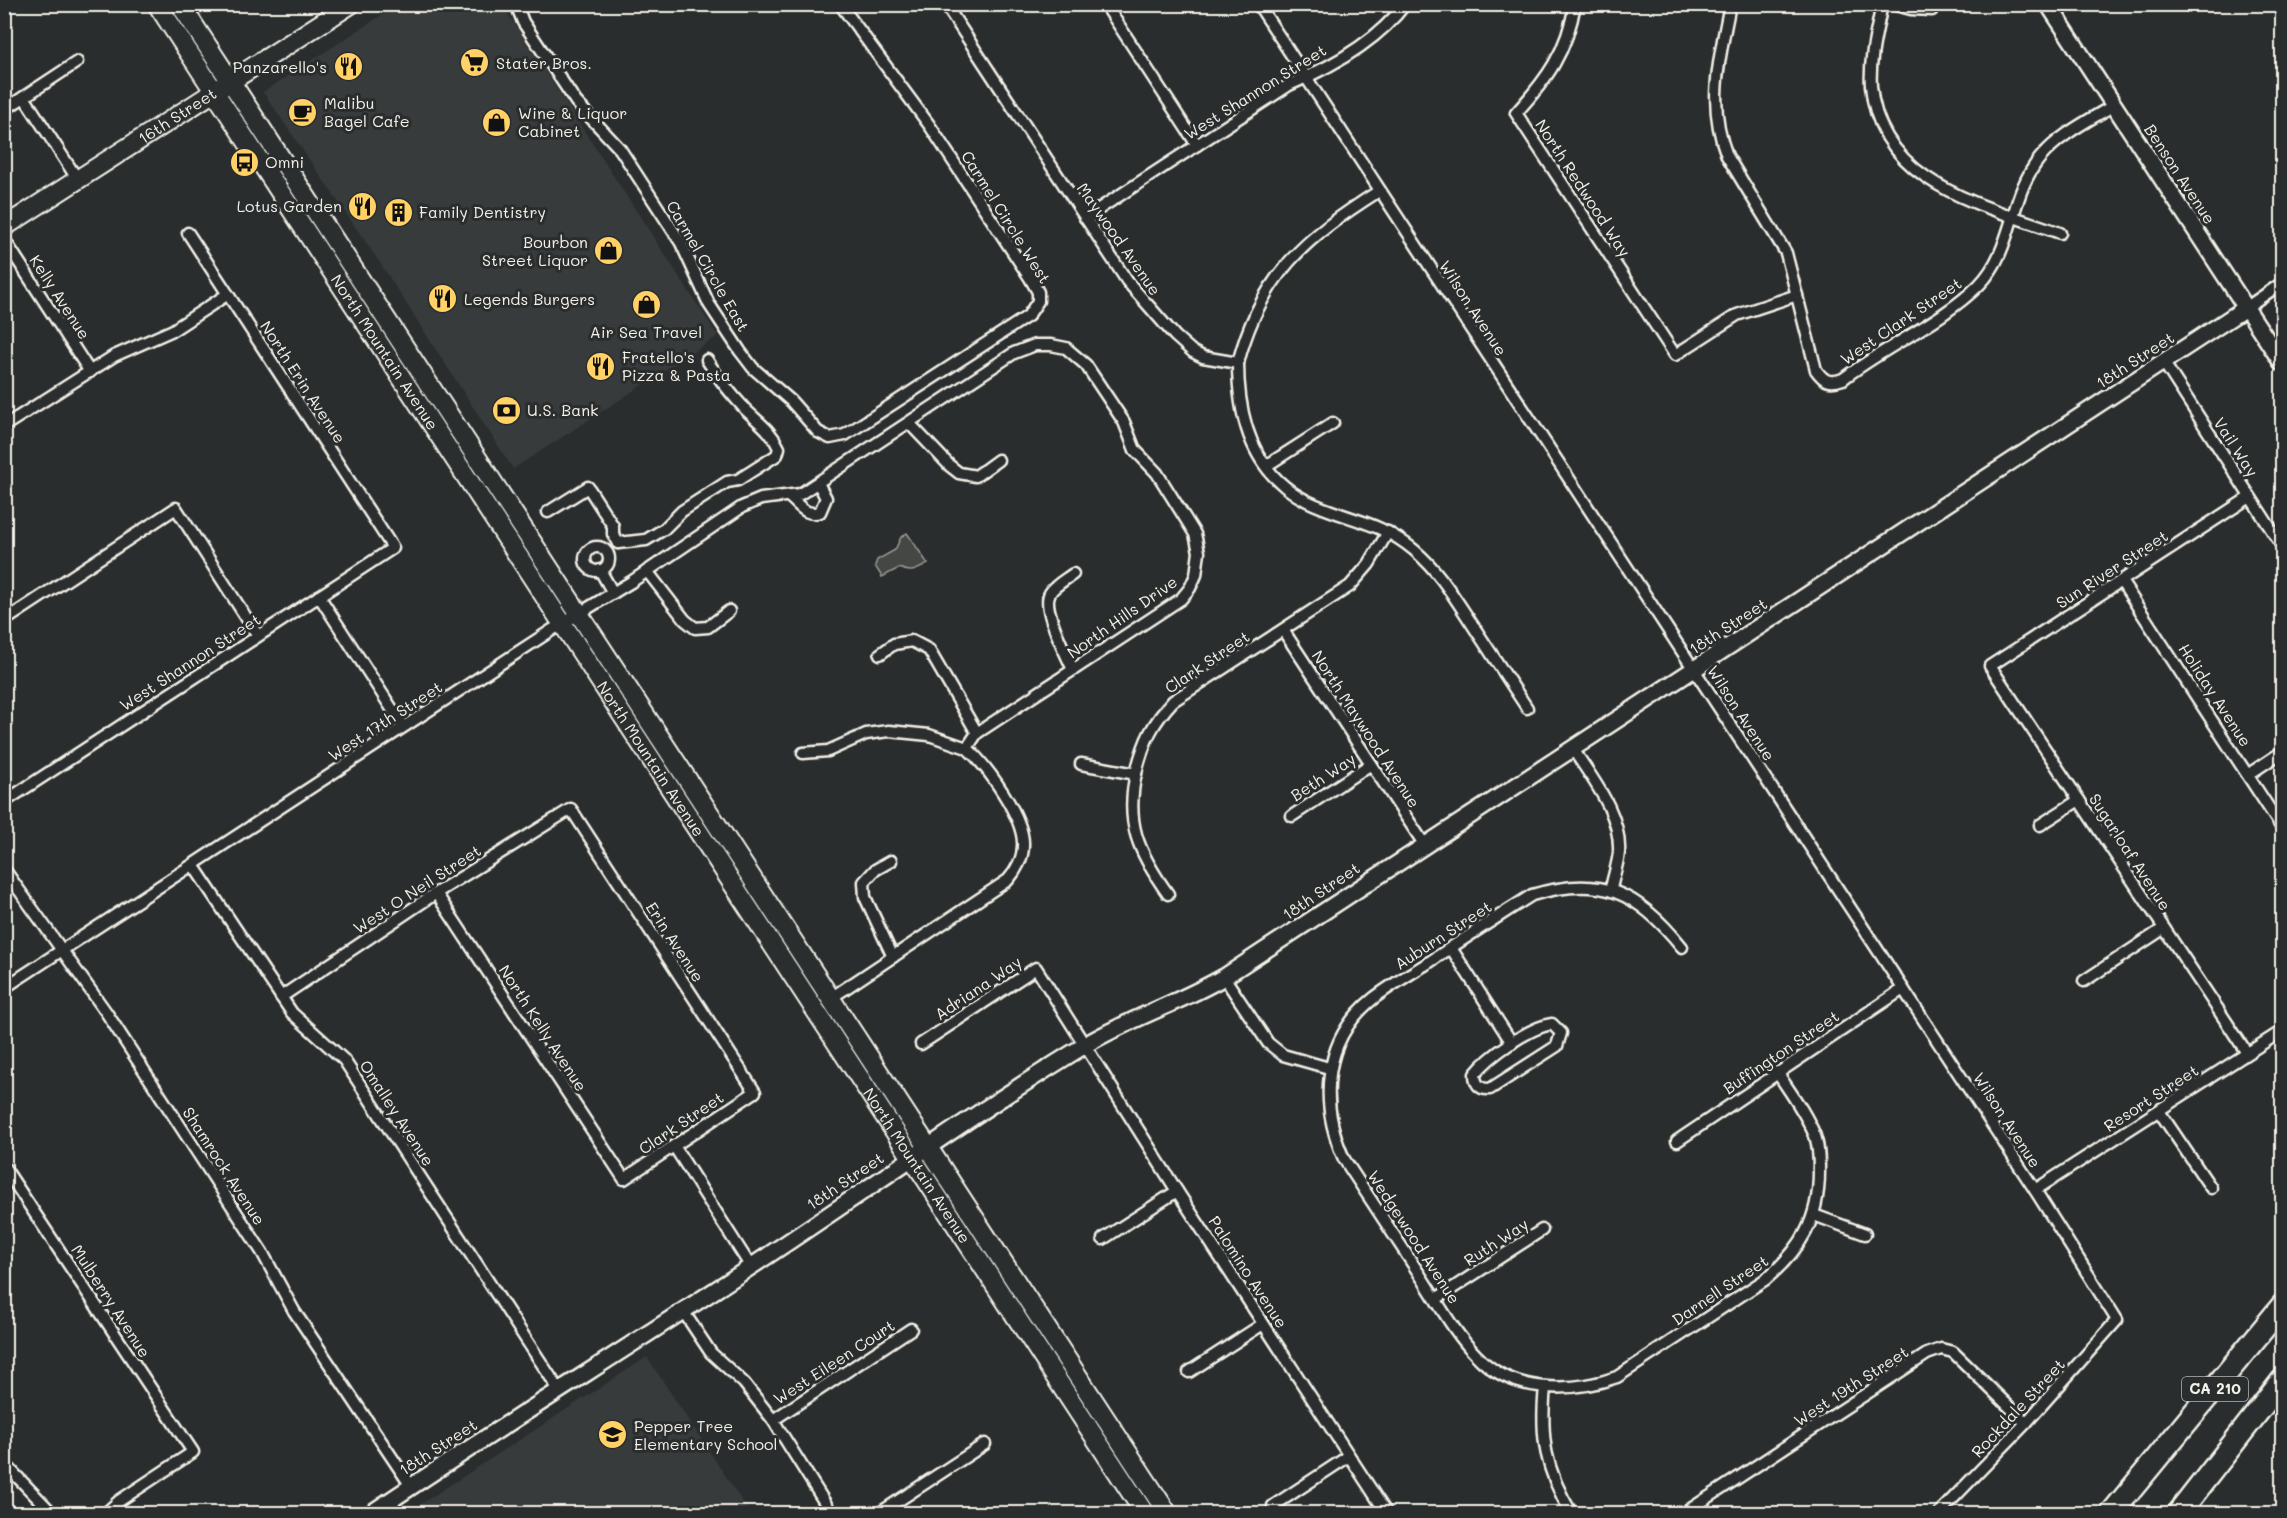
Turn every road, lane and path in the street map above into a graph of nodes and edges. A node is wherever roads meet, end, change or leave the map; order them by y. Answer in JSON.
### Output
{"nodes":[{"id":1,"x":156,"y":4,"type":"edge"},
{"id":2,"x":180,"y":4,"type":"edge"},
{"id":3,"x":351,"y":4,"type":"edge"},
{"id":4,"x":516,"y":4,"type":"edge"},
{"id":5,"x":840,"y":4,"type":"edge"},
{"id":6,"x":945,"y":4,"type":"edge"},
{"id":7,"x":1105,"y":4,"type":"edge"},
{"id":8,"x":1258,"y":4,"type":"edge"},
{"id":9,"x":1405,"y":4,"type":"edge"},
{"id":10,"x":1575,"y":4,"type":"edge"},
{"id":11,"x":1730,"y":4,"type":"edge"},
{"id":12,"x":1882,"y":4,"type":"edge"},
{"id":13,"x":1892,"y":4,"type":"edge"},
{"id":14,"x":2048,"y":4,"type":"edge"},
{"id":15,"x":1932,"y":10,"type":"dead end"},
{"id":16,"x":77,"y":62,"type":"dead end"},
{"id":17,"x":1306,"y":77,"type":"junction"},
{"id":18,"x":230,"y":82,"type":"junction"},
{"id":19,"x":214,"y":93,"type":"junction"},
{"id":20,"x":24,"y":98,"type":"junction"},
{"id":21,"x":2114,"y":105,"type":"junction"},
{"id":22,"x":4,"y":110,"type":"edge"},
{"id":23,"x":1197,"y":145,"type":"junction"},
{"id":24,"x":78,"y":180,"type":"junction"},
{"id":25,"x":1378,"y":191,"type":"junction"},
{"id":26,"x":2014,"y":216,"type":"junction"},
{"id":27,"x":1085,"y":218,"type":"junction"},
{"id":28,"x":4,"y":227,"type":"edge"},
{"id":29,"x":188,"y":233,"type":"dead end"},
{"id":30,"x":2060,"y":233,"type":"dead end"},
{"id":31,"x":4,"y":239,"type":"edge"},
{"id":32,"x":2283,"y":283,"type":"edge"},
{"id":33,"x":228,"y":294,"type":"junction"},
{"id":34,"x":1797,"y":295,"type":"junction"},
{"id":35,"x":2247,"y":307,"type":"junction"},
{"id":36,"x":707,"y":360,"type":"dead end"},
{"id":37,"x":416,"y":362,"type":"junction"},
{"id":38,"x":1238,"y":363,"type":"junction"},
{"id":39,"x":2164,"y":363,"type":"junction"},
{"id":40,"x":2283,"y":363,"type":"edge"},
{"id":41,"x":399,"y":371,"type":"junction"},
{"id":42,"x":90,"y":372,"type":"junction"},
{"id":43,"x":909,"y":423,"type":"junction"},
{"id":44,"x":1333,"y":423,"type":"dead end"},
{"id":45,"x":4,"y":426,"type":"edge"},
{"id":46,"x":830,"y":438,"type":"joint"},
{"id":47,"x":854,"y":460,"type":"joint"},
{"id":48,"x":998,"y":460,"type":"dead end"},
{"id":49,"x":1266,"y":466,"type":"junction"},
{"id":50,"x":818,"y":483,"type":"junction"},
{"id":51,"x":788,"y":496,"type":"junction"},
{"id":52,"x":2250,"y":496,"type":"junction"},
{"id":53,"x":548,"y":512,"type":"dead end"},
{"id":54,"x":1388,"y":532,"type":"junction"},
{"id":55,"x":618,"y":543,"type":"junction"},
{"id":56,"x":2283,"y":546,"type":"edge"},
{"id":57,"x":393,"y":548,"type":"joint"},
{"id":58,"x":606,"y":552,"type":"junction"},
{"id":59,"x":600,"y":570,"type":"junction"},
{"id":60,"x":646,"y":571,"type":"junction"},
{"id":61,"x":1073,"y":574,"type":"dead end"},
{"id":62,"x":2121,"y":580,"type":"junction"},
{"id":63,"x":613,"y":593,"type":"junction"},
{"id":64,"x":319,"y":596,"type":"junction"},
{"id":65,"x":729,"y":611,"type":"dead end"},
{"id":66,"x":578,"y":613,"type":"junction"},
{"id":67,"x":4,"y":621,"type":"edge"},
{"id":68,"x":562,"y":624,"type":"junction"},
{"id":69,"x":1283,"y":630,"type":"junction"},
{"id":70,"x":258,"y":636,"type":"junction"},
{"id":71,"x":880,"y":654,"type":"dead end"},
{"id":72,"x":1990,"y":666,"type":"joint"},
{"id":73,"x":1694,"y":669,"type":"junction"},
{"id":74,"x":1073,"y":670,"type":"junction"},
{"id":75,"x":1527,"y":708,"type":"dead end"},
{"id":76,"x":403,"y":726,"type":"junction"},
{"id":77,"x":977,"y":733,"type":"junction"},
{"id":78,"x":967,"y":748,"type":"junction"},
{"id":79,"x":1573,"y":749,"type":"junction"},
{"id":80,"x":2283,"y":752,"type":"edge"},
{"id":81,"x":803,"y":753,"type":"dead end"},
{"id":82,"x":1081,"y":764,"type":"dead end"},
{"id":83,"x":1371,"y":764,"type":"junction"},
{"id":84,"x":1136,"y":774,"type":"junction"},
{"id":85,"x":2249,"y":774,"type":"junction"},
{"id":86,"x":2079,"y":800,"type":"junction"},
{"id":87,"x":4,"y":802,"type":"edge"},
{"id":88,"x":571,"y":810,"type":"joint"},
{"id":89,"x":1292,"y":816,"type":"dead end"},
{"id":90,"x":2040,"y":825,"type":"dead end"},
{"id":91,"x":2283,"y":828,"type":"edge"},
{"id":92,"x":1424,"y":844,"type":"junction"},
{"id":93,"x":891,"y":861,"type":"dead end"},
{"id":94,"x":193,"y":865,"type":"junction"},
{"id":95,"x":4,"y":869,"type":"edge"},
{"id":96,"x":1611,"y":889,"type":"junction"},
{"id":97,"x":436,"y":893,"type":"junction"},
{"id":98,"x":1168,"y":894,"type":"dead end"},
{"id":99,"x":2163,"y":929,"type":"junction"},
{"id":100,"x":1682,"y":947,"type":"dead end"},
{"id":101,"x":1451,"y":948,"type":"junction"},
{"id":102,"x":61,"y":951,"type":"junction"},
{"id":103,"x":893,"y":957,"type":"junction"},
{"id":104,"x":1224,"y":977,"type":"junction"},
{"id":105,"x":2084,"y":981,"type":"dead end"},
{"id":106,"x":4,"y":988,"type":"edge"},
{"id":107,"x":1904,"y":989,"type":"junction"},
{"id":108,"x":281,"y":997,"type":"junction"},
{"id":109,"x":831,"y":998,"type":"junction"},
{"id":110,"x":2283,"y":1031,"type":"edge"},
{"id":111,"x":1512,"y":1043,"type":"junction"},
{"id":112,"x":921,"y":1044,"type":"dead end"},
{"id":113,"x":1086,"y":1045,"type":"junction"},
{"id":114,"x":2247,"y":1053,"type":"junction"},
{"id":115,"x":1329,"y":1068,"type":"junction"},
{"id":116,"x":1777,"y":1072,"type":"junction"},
{"id":117,"x":754,"y":1092,"type":"joint"},
{"id":118,"x":2158,"y":1111,"type":"junction"},
{"id":119,"x":1677,"y":1142,"type":"dead end"},
{"id":120,"x":674,"y":1146,"type":"junction"},
{"id":121,"x":928,"y":1147,"type":"junction"},
{"id":122,"x":912,"y":1158,"type":"junction"},
{"id":123,"x":4,"y":1167,"type":"edge"},
{"id":124,"x":624,"y":1179,"type":"joint"},
{"id":125,"x":2211,"y":1188,"type":"dead end"},
{"id":126,"x":2036,"y":1190,"type":"junction"},
{"id":127,"x":1176,"y":1191,"type":"junction"},
{"id":128,"x":1814,"y":1215,"type":"junction"},
{"id":129,"x":1542,"y":1230,"type":"dead end"},
{"id":130,"x":1865,"y":1234,"type":"dead end"},
{"id":131,"x":1102,"y":1239,"type":"dead end"},
{"id":132,"x":751,"y":1267,"type":"junction"},
{"id":133,"x":1436,"y":1299,"type":"junction"},
{"id":134,"x":2283,"y":1306,"type":"edge"},
{"id":135,"x":683,"y":1311,"type":"junction"},
{"id":136,"x":2118,"y":1320,"type":"joint"},
{"id":137,"x":1263,"y":1324,"type":"junction"},
{"id":138,"x":911,"y":1329,"type":"dead end"},
{"id":139,"x":1189,"y":1372,"type":"dead end"},
{"id":140,"x":2283,"y":1381,"type":"edge"},
{"id":141,"x":1545,"y":1387,"type":"junction"},
{"id":142,"x":559,"y":1390,"type":"junction"},
{"id":143,"x":773,"y":1420,"type":"junction"},
{"id":144,"x":2026,"y":1423,"type":"junction"},
{"id":145,"x":985,"y":1444,"type":"dead end"},
{"id":146,"x":1349,"y":1456,"type":"junction"},
{"id":147,"x":4,"y":1463,"type":"edge"},
{"id":148,"x":411,"y":1486,"type":"junction"},
{"id":149,"x":1273,"y":1506,"type":"dead end"},
{"id":150,"x":45,"y":1511,"type":"edge"},
{"id":151,"x":105,"y":1514,"type":"edge"},
{"id":152,"x":370,"y":1514,"type":"edge"},
{"id":153,"x":832,"y":1514,"type":"edge"},
{"id":154,"x":879,"y":1514,"type":"edge"},
{"id":155,"x":1145,"y":1514,"type":"edge"},
{"id":156,"x":1168,"y":1514,"type":"edge"},
{"id":157,"x":1387,"y":1514,"type":"edge"},
{"id":158,"x":1572,"y":1514,"type":"edge"},
{"id":159,"x":1683,"y":1514,"type":"edge"},
{"id":160,"x":1938,"y":1514,"type":"edge"},
{"id":161,"x":2110,"y":1514,"type":"edge"},
{"id":162,"x":2178,"y":1514,"type":"edge"}],
"edges":[{"from":1,"to":19,"type":"main road","name":"North Mountain Avenue"},
{"from":2,"to":18,"type":"main road","name":"North Mountain Avenue"},
{"from":3,"to":18,"type":"main road","name":"16th Street"},
{"from":4,"to":46,"type":"street","name":"Carmel Circle East"},
{"from":5,"to":46,"type":"street","name":"Carmel Circle West"},
{"from":6,"to":27,"type":"street","name":"Maywood Avenue"},
{"from":7,"to":23,"type":"street"},
{"from":8,"to":17,"type":"street","name":"Wilson Avenue"},
{"from":9,"to":17,"type":"street","name":"West Shannon Street"},
{"from":10,"to":34,"type":"street","name":"North Redwood Way"},
{"from":11,"to":34,"type":"street"},
{"from":12,"to":26,"type":"street"},
{"from":13,"to":15,"type":"street"},
{"from":14,"to":21,"type":"main road","name":"Benson Avenue"},
{"from":16,"to":20,"type":"street"},
{"from":17,"to":23,"type":"street","name":"West Shannon Street"},
{"from":17,"to":25,"type":"street","name":"Wilson Avenue"},
{"from":18,"to":19,"type":"main road","name":"16th Street"},
{"from":18,"to":37,"type":"main road","name":"North Mountain Avenue"},
{"from":19,"to":24,"type":"main road","name":"16th Street"},
{"from":19,"to":41,"type":"main road","name":"North Mountain Avenue"},
{"from":20,"to":22,"type":"street"},
{"from":20,"to":24,"type":"street"},
{"from":21,"to":26,"type":"street","name":"West Clark Street"},
{"from":21,"to":35,"type":"main road","name":"Benson Avenue"},
{"from":23,"to":27,"type":"street","name":"West Shannon Street"},
{"from":24,"to":28,"type":"main road","name":"16th Street"},
{"from":25,"to":38,"type":"street"},
{"from":25,"to":73,"type":"street","name":"Wilson Avenue"},
{"from":26,"to":30,"type":"street"},
{"from":26,"to":34,"type":"street","name":"West Clark Street"},
{"from":27,"to":38,"type":"street","name":"Maywood Avenue"},
{"from":29,"to":33,"type":"street","name":"North Erin Avenue"},
{"from":31,"to":42,"type":"street","name":"Kelly Avenue"},
{"from":32,"to":35,"type":"street","name":"18th Street"},
{"from":33,"to":42,"type":"street"},
{"from":33,"to":57,"type":"street","name":"North Erin Avenue"},
{"from":35,"to":39,"type":"main road","name":"18th Street"},
{"from":35,"to":40,"type":"main road","name":"Benson Avenue"},
{"from":36,"to":55,"type":"street"},
{"from":37,"to":41,"type":"main road"},
{"from":37,"to":66,"type":"main road","name":"North Mountain Avenue"},
{"from":38,"to":49,"type":"street"},
{"from":39,"to":52,"type":"street","name":"Vail Way"},
{"from":39,"to":73,"type":"main road","name":"18th Street"},
{"from":41,"to":68,"type":"main road","name":"North Mountain Avenue"},
{"from":42,"to":45,"type":"street"},
{"from":43,"to":47,"type":"street","name":"North Hills Drive"},
{"from":43,"to":48,"type":"street"},
{"from":43,"to":74,"type":"street","name":"North Hills Drive"},
{"from":44,"to":49,"type":"street"},
{"from":47,"to":50,"type":"street","name":"West 17th Street"},
{"from":49,"to":54,"type":"street"},
{"from":50,"to":51,"type":"street","name":"West 17th Street"},
{"from":50,"to":51,"type":"street"},
{"from":51,"to":60,"type":"street","name":"West 17th Street"},
{"from":52,"to":56,"type":"street","name":"Vail Way"},
{"from":52,"to":62,"type":"street","name":"Sun River Street"},
{"from":53,"to":55,"type":"street"},
{"from":54,"to":69,"type":"street","name":"Clark Street"},
{"from":54,"to":75,"type":"street"},
{"from":55,"to":58,"type":"street"},
{"from":57,"to":64,"type":"street","name":"West Shannon Street"},
{"from":58,"to":59,"type":"street"},
{"from":58,"to":59,"type":"street"},
{"from":59,"to":63,"type":"street"},
{"from":60,"to":63,"type":"street","name":"West 17th Street"},
{"from":60,"to":65,"type":"street"},
{"from":61,"to":74,"type":"street"},
{"from":62,"to":72,"type":"street","name":"Sun River Street"},
{"from":62,"to":85,"type":"street","name":"Holiday Avenue"},
{"from":63,"to":66,"type":"street","name":"West 17th Street"},
{"from":64,"to":70,"type":"street","name":"West Shannon Street"},
{"from":64,"to":76,"type":"street"},
{"from":66,"to":68,"type":"street","name":"West 17th Street"},
{"from":66,"to":109,"type":"main road","name":"North Mountain Avenue"},
{"from":67,"to":70,"type":"street"},
{"from":68,"to":76,"type":"street","name":"West 17th Street"},
{"from":68,"to":122,"type":"main road","name":"North Mountain Avenue"},
{"from":69,"to":83,"type":"street","name":"North Maywood Avenue"},
{"from":69,"to":84,"type":"street","name":"Clark Street"},
{"from":70,"to":87,"type":"street","name":"West Shannon Street"},
{"from":71,"to":77,"type":"street"},
{"from":72,"to":86,"type":"street","name":"Sugarloaf Avenue"},
{"from":73,"to":79,"type":"main road","name":"18th Street"},
{"from":73,"to":107,"type":"street","name":"Wilson Avenue"},
{"from":74,"to":77,"type":"street","name":"North Hills Drive"},
{"from":76,"to":94,"type":"street","name":"West 17th Street"},
{"from":77,"to":78,"type":"street","name":"North Hills Drive"},
{"from":78,"to":81,"type":"street"},
{"from":78,"to":103,"type":"street"},
{"from":79,"to":92,"type":"main road","name":"18th Street"},
{"from":79,"to":96,"type":"street"},
{"from":80,"to":85,"type":"street"},
{"from":82,"to":84,"type":"street"},
{"from":83,"to":89,"type":"street","name":"Beth Way"},
{"from":83,"to":92,"type":"street","name":"North Maywood Avenue"},
{"from":84,"to":98,"type":"street","name":"Clark Street"},
{"from":85,"to":91,"type":"street","name":"Holiday Avenue"},
{"from":86,"to":90,"type":"street"},
{"from":86,"to":99,"type":"street","name":"Sugarloaf Avenue"},
{"from":88,"to":97,"type":"street","name":"West O Neil Street"},
{"from":88,"to":117,"type":"street","name":"Erin Avenue"},
{"from":92,"to":104,"type":"main road","name":"18th Street"},
{"from":93,"to":103,"type":"street"},
{"from":94,"to":102,"type":"street","name":"West 17th Street"},
{"from":94,"to":108,"type":"street","name":"Omalley Avenue"},
{"from":95,"to":102,"type":"street","name":"Shamrock Avenue"},
{"from":96,"to":100,"type":"street"},
{"from":96,"to":101,"type":"street","name":"Auburn Street"},
{"from":97,"to":108,"type":"street","name":"West O Neil Street"},
{"from":97,"to":124,"type":"street","name":"North Kelly Avenue"},
{"from":99,"to":105,"type":"street"},
{"from":99,"to":114,"type":"street","name":"Sugarloaf Avenue"},
{"from":101,"to":111,"type":"street"},
{"from":101,"to":115,"type":"street","name":"Auburn Street"},
{"from":102,"to":106,"type":"street","name":"West 17th Street"},
{"from":102,"to":148,"type":"street","name":"Shamrock Avenue"},
{"from":103,"to":109,"type":"street"},
{"from":104,"to":113,"type":"main road","name":"18th Street"},
{"from":104,"to":115,"type":"street"},
{"from":107,"to":116,"type":"street","name":"Buffington Street"},
{"from":107,"to":126,"type":"street","name":"Wilson Avenue"},
{"from":108,"to":142,"type":"street","name":"Omalley Avenue"},
{"from":109,"to":121,"type":"main road","name":"North Mountain Avenue"},
{"from":110,"to":114,"type":"street","name":"Resort Street"},
{"from":111,"to":111,"type":"street"},
{"from":112,"to":113,"type":"street","name":"Adriana Way"},
{"from":113,"to":121,"type":"main road","name":"18th Street"},
{"from":113,"to":127,"type":"street","name":"Palomino Avenue"},
{"from":114,"to":118,"type":"street","name":"Resort Street"},
{"from":115,"to":133,"type":"street","name":"Wedgewood Avenue"},
{"from":116,"to":119,"type":"street","name":"Buffington Street"},
{"from":116,"to":128,"type":"street","name":"Darnell Street"},
{"from":117,"to":120,"type":"street","name":"Clark Street"},
{"from":118,"to":125,"type":"street"},
{"from":118,"to":126,"type":"street","name":"Resort Street"},
{"from":120,"to":124,"type":"street","name":"Clark Street"},
{"from":120,"to":132,"type":"street"},
{"from":121,"to":122,"type":"main road","name":"18th Street"},
{"from":121,"to":156,"type":"main road","name":"North Mountain Avenue"},
{"from":122,"to":132,"type":"main road","name":"18th Street"},
{"from":122,"to":155,"type":"main road","name":"North Mountain Avenue"},
{"from":123,"to":151,"type":"street","name":"Mulberry Avenue"},
{"from":126,"to":136,"type":"street","name":"Wilson Avenue"},
{"from":127,"to":131,"type":"street"},
{"from":127,"to":137,"type":"street","name":"Palomino Avenue"},
{"from":128,"to":130,"type":"street"},
{"from":128,"to":141,"type":"street","name":"Darnell Street"},
{"from":129,"to":133,"type":"street","name":"Ruth Way"},
{"from":132,"to":135,"type":"main road","name":"18th Street"},
{"from":133,"to":141,"type":"street","name":"Wedgewood Avenue"},
{"from":134,"to":161,"type":"highway","number":"CA 210"},
{"from":135,"to":142,"type":"main road","name":"18th Street"},
{"from":135,"to":143,"type":"street"},
{"from":136,"to":144,"type":"street","name":"Rockdale Street"},
{"from":137,"to":139,"type":"street"},
{"from":137,"to":146,"type":"street","name":"Palomino Avenue"},
{"from":138,"to":143,"type":"street","name":"West Eileen Court"},
{"from":140,"to":162,"type":"highway","number":"CA 210"},
{"from":141,"to":158,"type":"street"},
{"from":142,"to":148,"type":"main road","name":"18th Street"},
{"from":143,"to":153,"type":"street"},
{"from":144,"to":159,"type":"street","name":"West 19th Street"},
{"from":144,"to":160,"type":"street","name":"Rockdale Street"},
{"from":145,"to":154,"type":"street"},
{"from":146,"to":149,"type":"street"},
{"from":146,"to":157,"type":"street","name":"Palomino Avenue"},
{"from":147,"to":150,"type":"street"},
{"from":148,"to":152,"type":"main road","name":"18th Street"}]}
